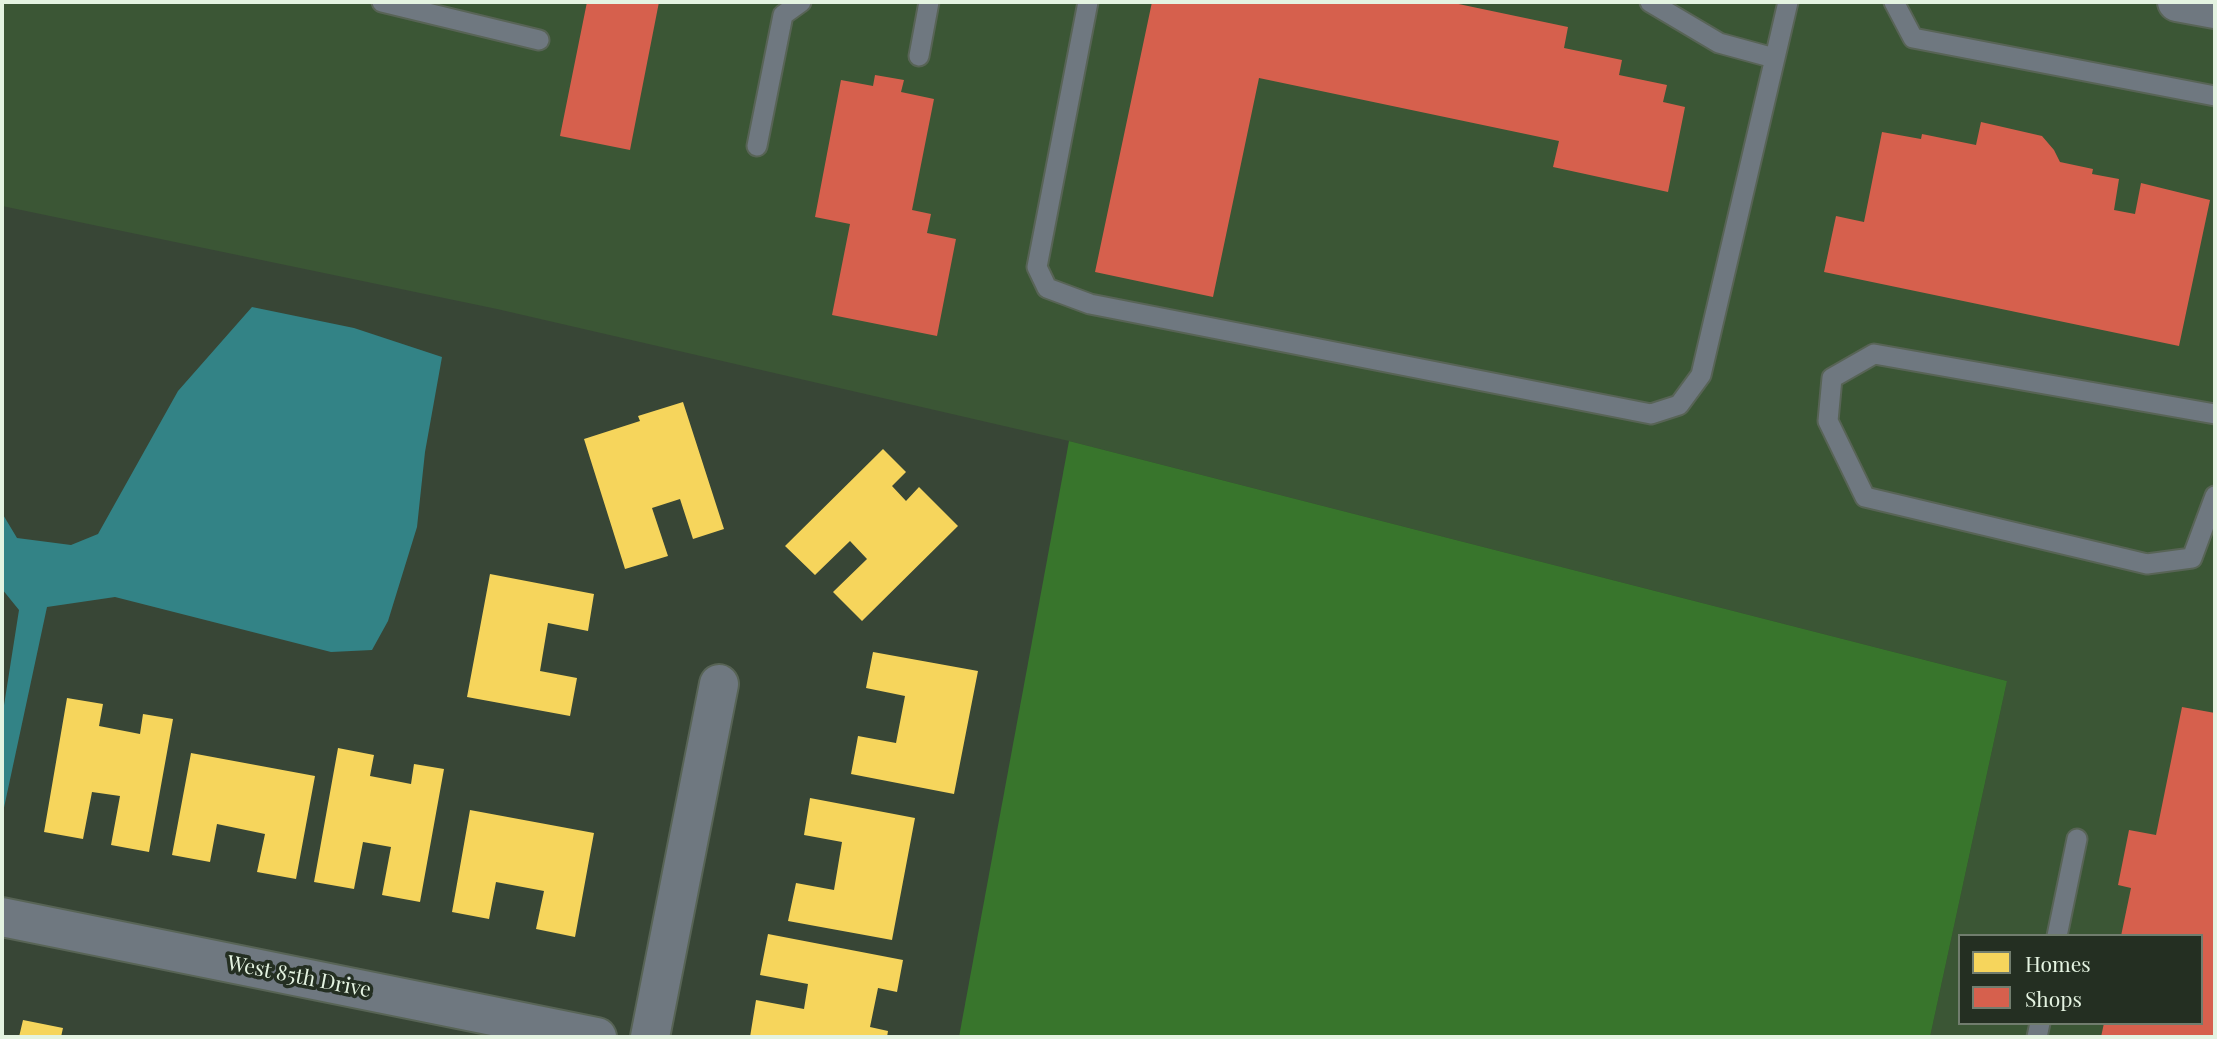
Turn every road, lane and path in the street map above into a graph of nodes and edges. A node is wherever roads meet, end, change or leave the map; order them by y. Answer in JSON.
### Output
{"nodes":[{"id":1,"x":382,"y":2,"type":"edge"},
{"id":2,"x":801,"y":2,"type":"edge"},
{"id":3,"x":929,"y":2,"type":"edge"},
{"id":4,"x":1088,"y":2,"type":"edge"},
{"id":5,"x":1650,"y":2,"type":"edge"},
{"id":6,"x":1788,"y":2,"type":"edge"},
{"id":7,"x":1894,"y":2,"type":"edge"},
{"id":8,"x":2178,"y":2,"type":"edge"},
{"id":9,"x":2215,"y":9,"type":"edge"},
{"id":10,"x":539,"y":40,"type":"dead end"},
{"id":11,"x":919,"y":56,"type":"dead end"},
{"id":12,"x":1774,"y":58,"type":"junction"},
{"id":13,"x":2215,"y":96,"type":"edge"},
{"id":14,"x":757,"y":146,"type":"dead end"},
{"id":15,"x":2215,"y":414,"type":"edge"},
{"id":16,"x":2215,"y":496,"type":"edge"},
{"id":17,"x":719,"y":684,"type":"dead end"},
{"id":18,"x":2077,"y":839,"type":"dead end"},
{"id":19,"x":2,"y":917,"type":"edge"},
{"id":20,"x":2057,"y":934,"type":"edge"},
{"id":21,"x":597,"y":1037,"type":"edge"},
{"id":22,"x":650,"y":1037,"type":"edge"}],
"edges":[{"from":1,"to":10,"type":"lane"},
{"from":2,"to":14,"type":"lane"},
{"from":3,"to":11,"type":"lane"},
{"from":4,"to":12,"type":"lane"},
{"from":5,"to":12,"type":"lane"},
{"from":6,"to":12,"type":"lane"},
{"from":7,"to":13,"type":"lane"},
{"from":8,"to":9,"type":"street"},
{"from":15,"to":16,"type":"lane"},
{"from":17,"to":22,"type":"street"},
{"from":18,"to":20,"type":"lane"},
{"from":19,"to":21,"type":"street","name":"West 85th Drive"}]}
